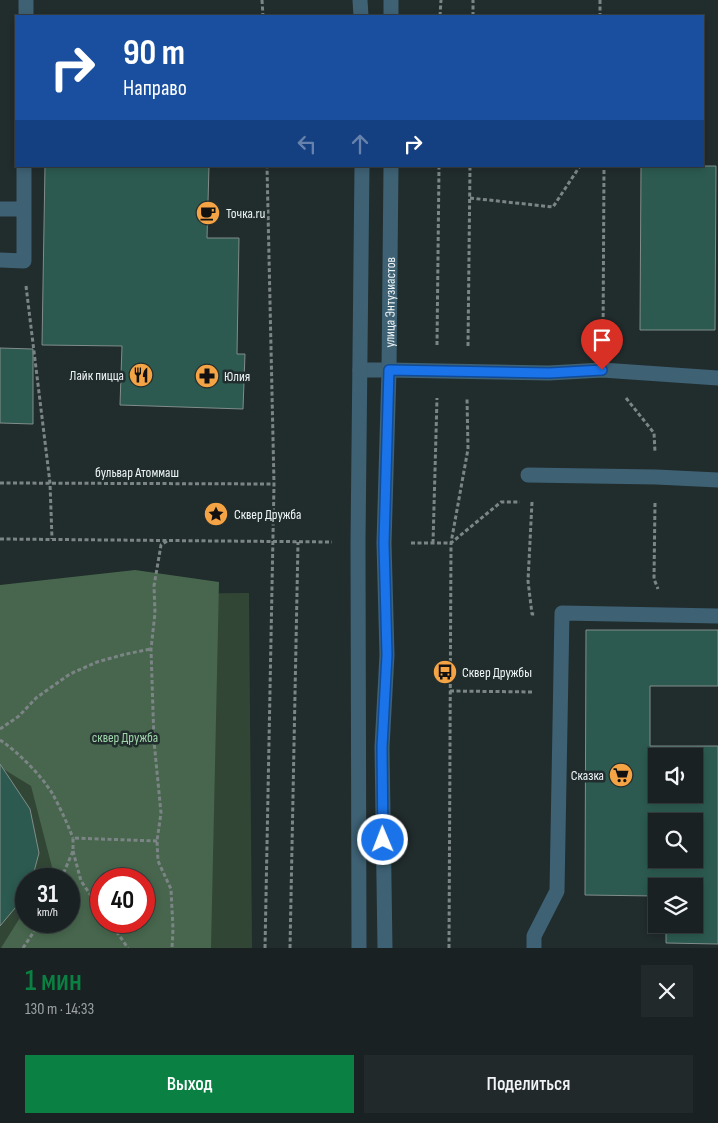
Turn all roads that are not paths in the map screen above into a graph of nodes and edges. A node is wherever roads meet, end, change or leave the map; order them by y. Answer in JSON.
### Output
{"nodes":[{"id":1,"x":26,"y":0,"type":"edge"},
{"id":2,"x":360,"y":0,"type":"edge"},
{"id":3,"x":391,"y":0,"type":"edge"},
{"id":4,"x":26,"y":15,"type":"edge"},
{"id":5,"x":360,"y":15,"type":"edge"},
{"id":6,"x":391,"y":15,"type":"edge"},
{"id":7,"x":24,"y":167,"type":"edge"},
{"id":8,"x":362,"y":167,"type":"edge"},
{"id":9,"x":391,"y":167,"type":"edge"},
{"id":10,"x":0,"y":209,"type":"edge"},
{"id":11,"x":24,"y":209,"type":"junction"},
{"id":12,"x":0,"y":260,"type":"edge"},
{"id":13,"x":360,"y":370,"type":"junction"},
{"id":14,"x":389,"y":370,"type":"junction"},
{"id":15,"x":718,"y":378,"type":"edge"},
{"id":16,"x":528,"y":475,"type":"dead end"},
{"id":17,"x":718,"y":480,"type":"edge"},
{"id":18,"x":718,"y":616,"type":"edge"},
{"id":19,"x":359,"y":948,"type":"edge"},
{"id":20,"x":385,"y":948,"type":"edge"},
{"id":21,"x":534,"y":948,"type":"edge"}],
"edges":[{"from":1,"to":4,"type":"street"},
{"from":2,"to":5,"type":"street"},
{"from":3,"to":6,"type":"street"},
{"from":7,"to":11,"type":"street"},
{"from":8,"to":13,"type":"street"},
{"from":9,"to":14,"type":"street","name":"улица Энтузиастов"},
{"from":10,"to":11,"type":"street"},
{"from":11,"to":12,"type":"street"},
{"from":13,"to":14,"type":"street"},
{"from":13,"to":19,"type":"street"},
{"from":14,"to":15,"type":"street"},
{"from":14,"to":20,"type":"street","name":"улица Энтузиастов"},
{"from":16,"to":17,"type":"street"},
{"from":18,"to":21,"type":"street"}]}
